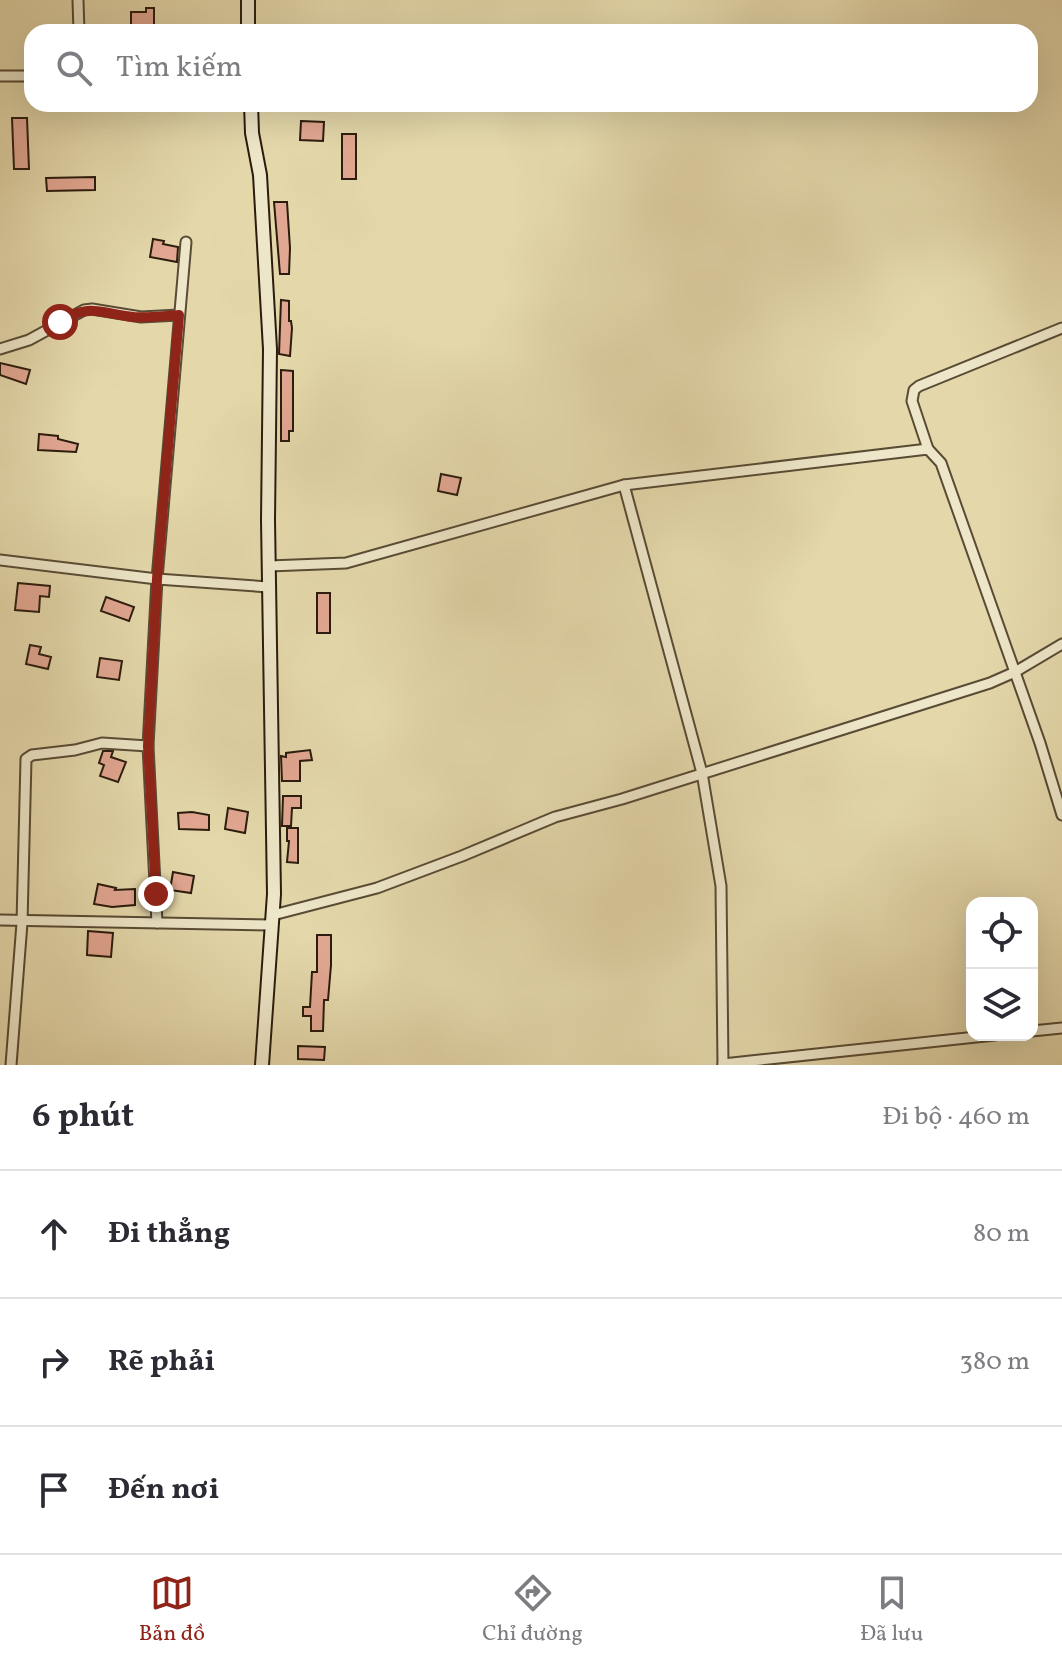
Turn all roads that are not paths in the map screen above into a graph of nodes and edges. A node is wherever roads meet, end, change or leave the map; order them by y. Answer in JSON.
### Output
{"nodes":[{"id":1,"x":78,"y":0,"type":"edge"},
{"id":2,"x":248,"y":0,"type":"edge"},
{"id":3,"x":79,"y":24,"type":"edge"},
{"id":4,"x":248,"y":24,"type":"edge"},
{"id":5,"x":0,"y":76,"type":"edge"},
{"id":6,"x":24,"y":76,"type":"edge"},
{"id":7,"x":251,"y":112,"type":"edge"},
{"id":8,"x":186,"y":242,"type":"dead end"},
{"id":9,"x":179,"y":315,"type":"junction"},
{"id":10,"x":1062,"y":328,"type":"edge"},
{"id":11,"x":0,"y":349,"type":"edge"},
{"id":12,"x":928,"y":449,"type":"junction"},
{"id":13,"x":624,"y":485,"type":"junction"},
{"id":14,"x":0,"y":560,"type":"edge"},
{"id":15,"x":269,"y":566,"type":"junction"},
{"id":16,"x":157,"y":579,"type":"junction"},
{"id":17,"x":269,"y":587,"type":"junction"},
{"id":18,"x":1062,"y":644,"type":"edge"},
{"id":19,"x":1015,"y":672,"type":"junction"},
{"id":20,"x":148,"y":746,"type":"junction"},
{"id":21,"x":702,"y":773,"type":"junction"},
{"id":22,"x":1062,"y":815,"type":"edge"},
{"id":23,"x":0,"y":920,"type":"edge"},
{"id":24,"x":272,"y":920,"type":"junction"},
{"id":25,"x":22,"y":923,"type":"junction"},
{"id":26,"x":157,"y":923,"type":"junction"},
{"id":27,"x":1062,"y":1028,"type":"edge"},
{"id":28,"x":1038,"y":1030,"type":"edge"},
{"id":29,"x":966,"y":1038,"type":"edge"},
{"id":30,"x":723,"y":1064,"type":"edge"},
{"id":31,"x":11,"y":1065,"type":"edge"},
{"id":32,"x":262,"y":1065,"type":"edge"}],
"edges":[{"from":1,"to":3,"type":"street"},
{"from":2,"to":4,"type":"main road"},
{"from":5,"to":6,"type":"street"},
{"from":7,"to":15,"type":"main road"},
{"from":8,"to":9,"type":"street"},
{"from":9,"to":11,"type":"street"},
{"from":9,"to":16,"type":"street"},
{"from":10,"to":12,"type":"street"},
{"from":12,"to":13,"type":"street"},
{"from":12,"to":19,"type":"street"},
{"from":13,"to":15,"type":"street"},
{"from":13,"to":21,"type":"street"},
{"from":14,"to":16,"type":"street"},
{"from":15,"to":17,"type":"main road"},
{"from":16,"to":17,"type":"street"},
{"from":16,"to":20,"type":"street"},
{"from":17,"to":24,"type":"main road"},
{"from":18,"to":19,"type":"street"},
{"from":19,"to":21,"type":"street"},
{"from":19,"to":22,"type":"street"},
{"from":20,"to":25,"type":"street"},
{"from":20,"to":26,"type":"street"},
{"from":21,"to":24,"type":"street"},
{"from":21,"to":30,"type":"street"},
{"from":23,"to":25,"type":"street"},
{"from":24,"to":26,"type":"street"},
{"from":24,"to":32,"type":"main road"},
{"from":25,"to":26,"type":"street"},
{"from":25,"to":31,"type":"street"},
{"from":27,"to":28,"type":"street"},
{"from":29,"to":30,"type":"street"}]}
